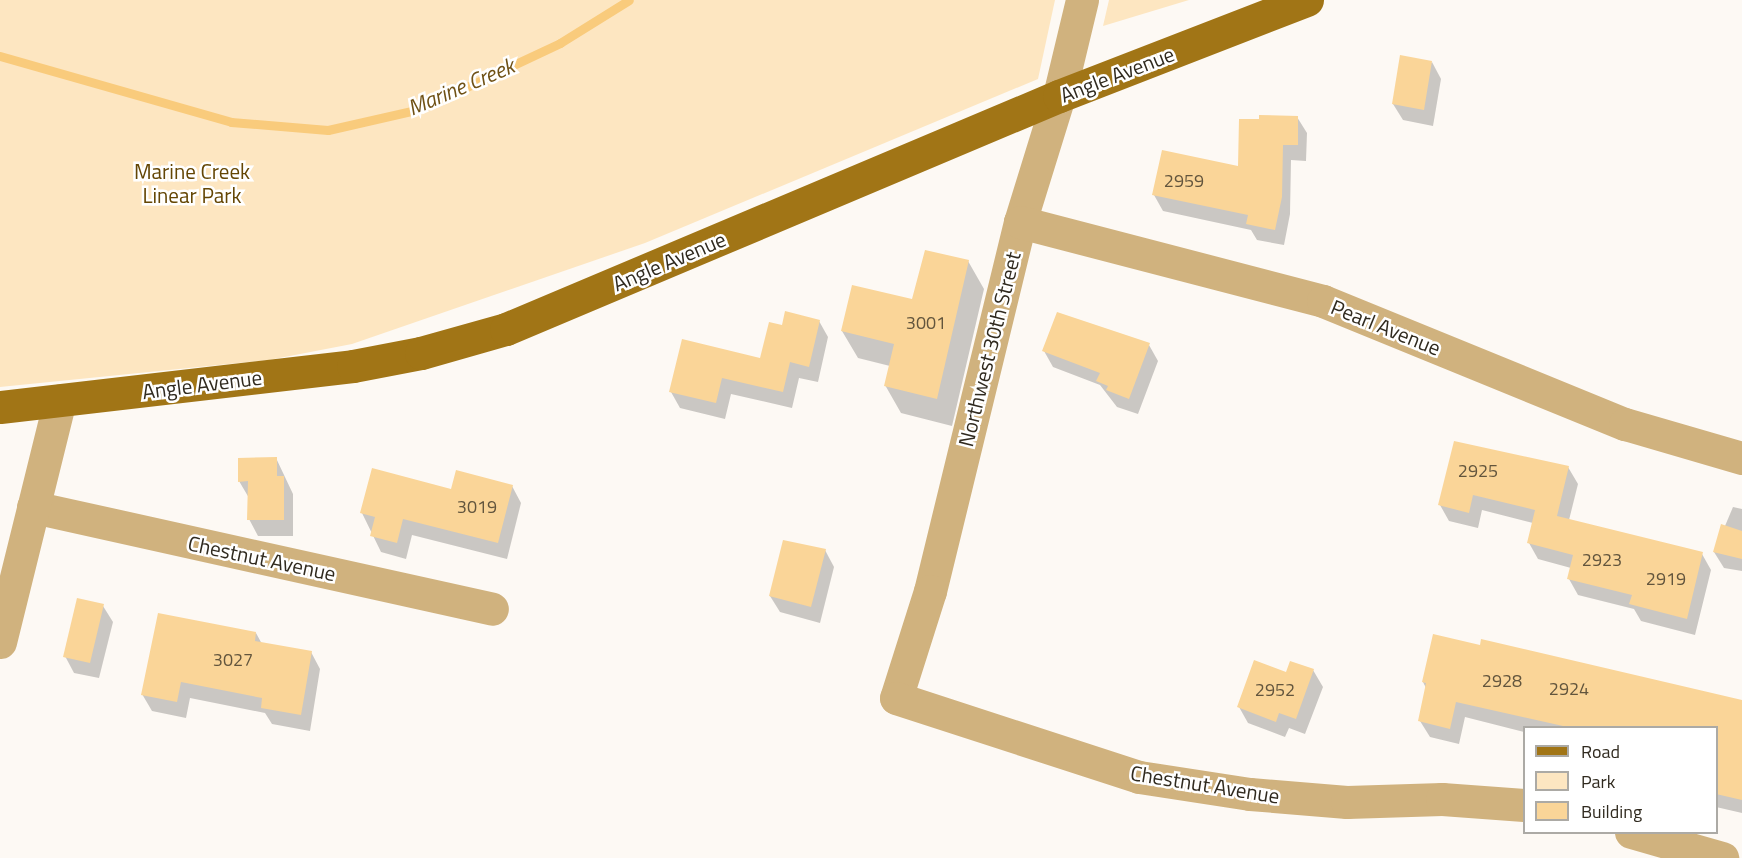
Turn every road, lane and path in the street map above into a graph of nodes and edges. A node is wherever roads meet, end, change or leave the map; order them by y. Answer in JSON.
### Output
{"nodes":[{"id":1,"x":1082,"y":0,"type":"edge"},
{"id":2,"x":1307,"y":0,"type":"edge"},
{"id":3,"x":1059,"y":96,"type":"junction"},
{"id":4,"x":1020,"y":222,"type":"junction"},
{"id":5,"x":60,"y":400,"type":"junction"},
{"id":6,"x":0,"y":407,"type":"edge"},
{"id":7,"x":1742,"y":458,"type":"edge"},
{"id":8,"x":33,"y":507,"type":"junction"},
{"id":9,"x":492,"y":609,"type":"dead end"},
{"id":10,"x":0,"y":642,"type":"edge"},
{"id":11,"x":896,"y":698,"type":"joint"},
{"id":12,"x":1523,"y":805,"type":"edge"},
{"id":13,"x":1638,"y":834,"type":"edge"},
{"id":14,"x":1722,"y":858,"type":"edge"}],
"edges":[{"from":1,"to":3,"type":"street","name":"Northwest 30th Street"},
{"from":2,"to":3,"type":"main road","name":"Angle Avenue"},
{"from":3,"to":4,"type":"street","name":"Northwest 30th Street"},
{"from":3,"to":5,"type":"main road","name":"Angle Avenue"},
{"from":4,"to":7,"type":"street","name":"Pearl Avenue"},
{"from":4,"to":11,"type":"street","name":"Northwest 30th Street"},
{"from":5,"to":6,"type":"main road","name":"Angle Avenue"},
{"from":5,"to":8,"type":"street"},
{"from":8,"to":9,"type":"street","name":"Chestnut Avenue"},
{"from":8,"to":10,"type":"street"},
{"from":11,"to":12,"type":"street","name":"Chestnut Avenue"},
{"from":13,"to":14,"type":"street"}]}
